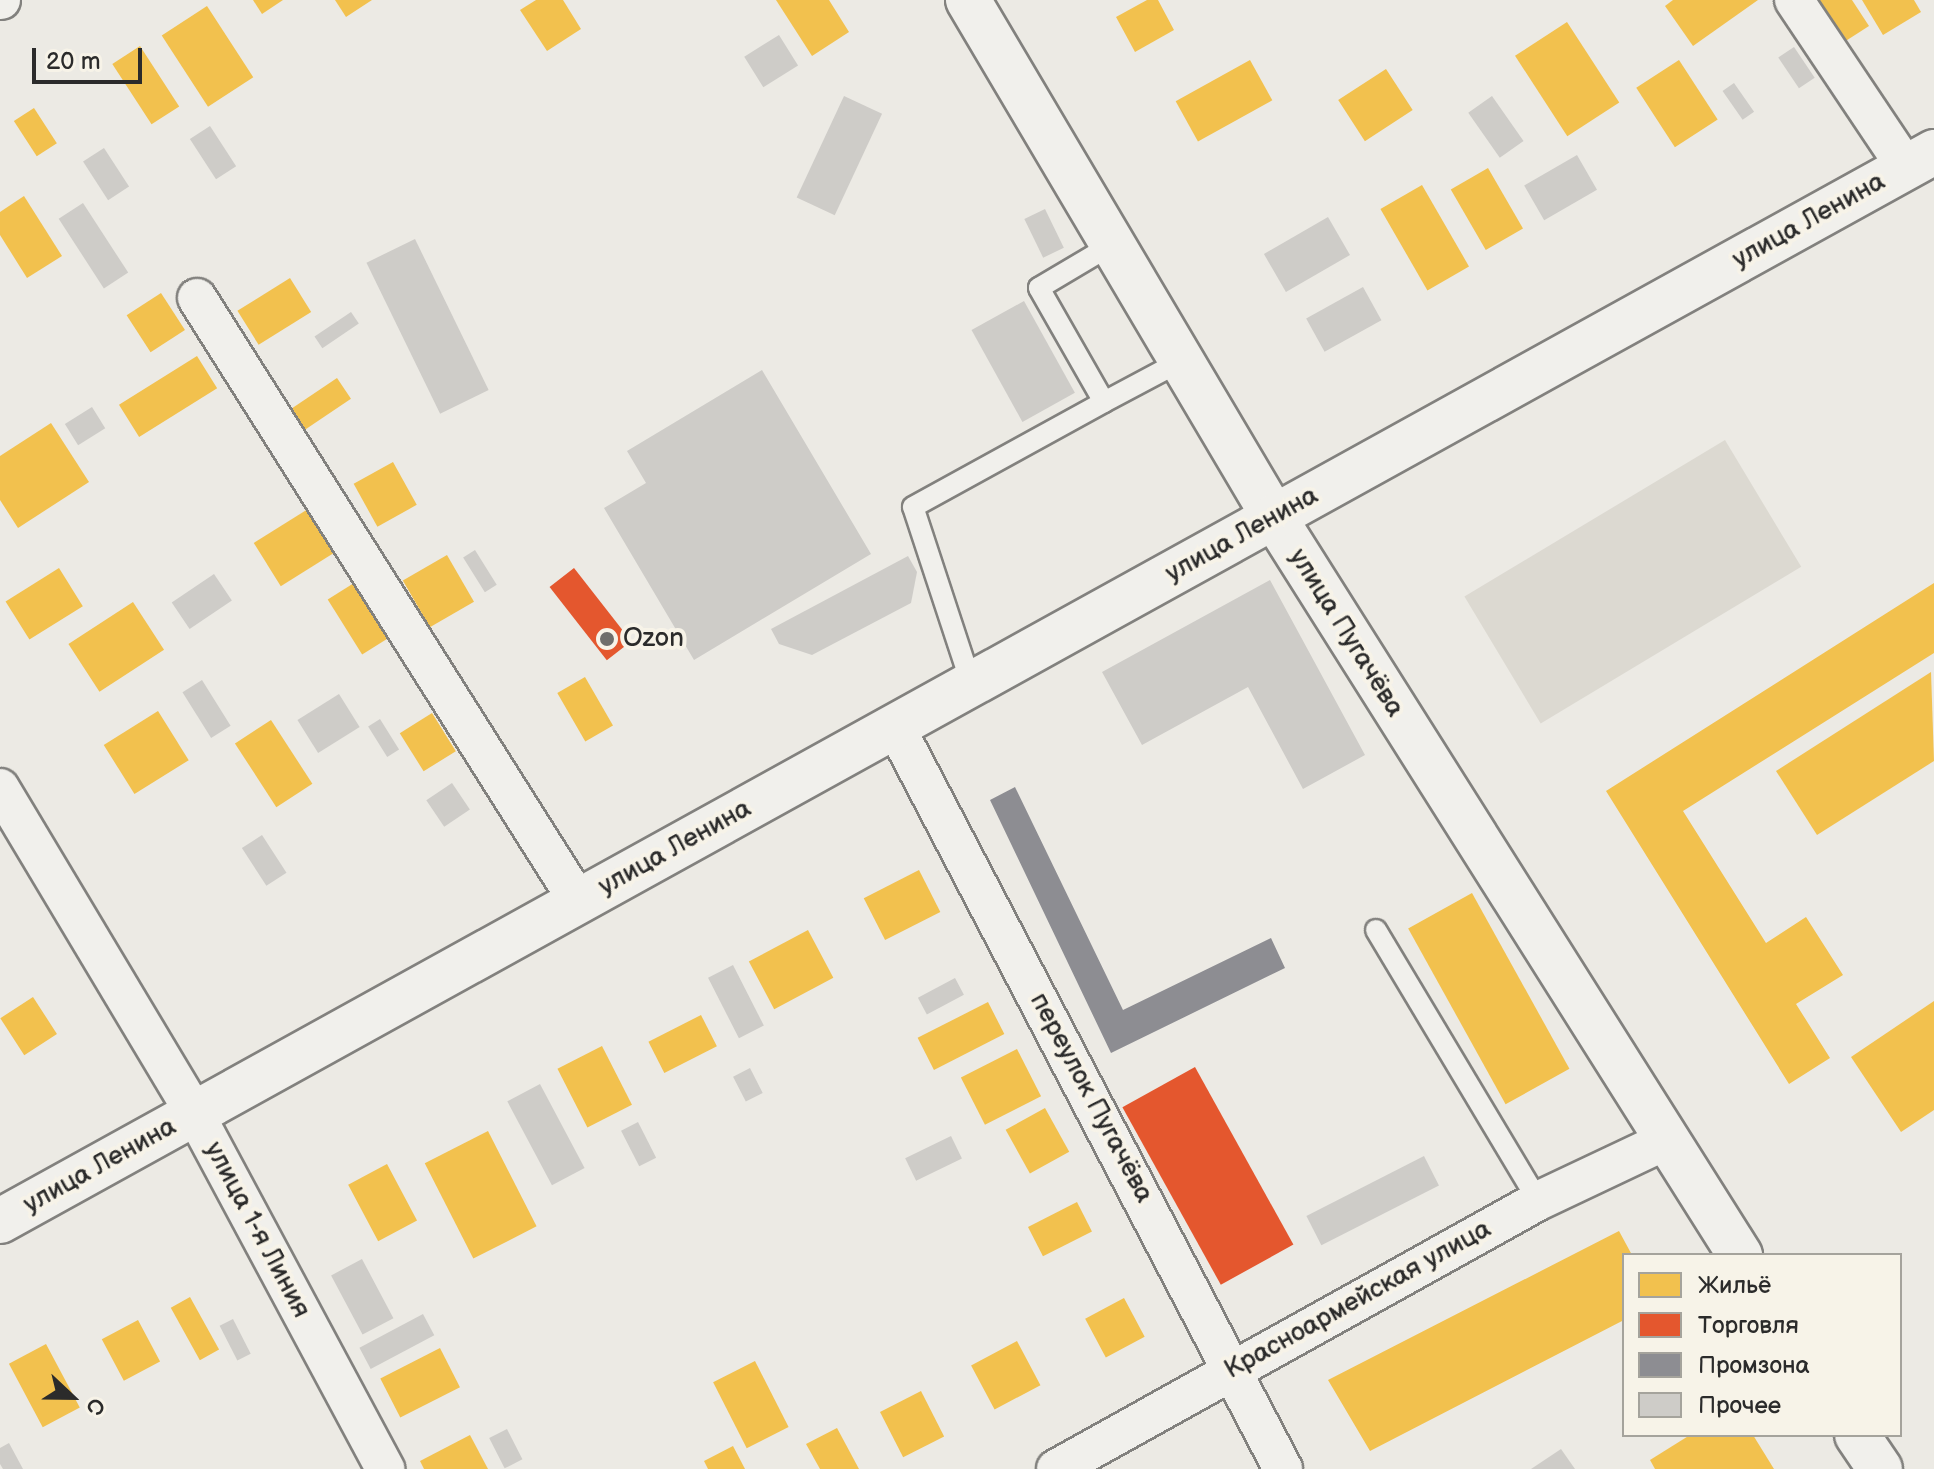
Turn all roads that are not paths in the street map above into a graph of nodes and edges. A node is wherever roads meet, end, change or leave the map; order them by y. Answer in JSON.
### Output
{"nodes":[{"id":1,"x":968,"y":0,"type":"edge"},
{"id":2,"x":1794,"y":0,"type":"edge"},
{"id":3,"x":1920,"y":160,"type":"edge"},
{"id":4,"x":1113,"y":244,"type":"junction"},
{"id":5,"x":197,"y":298,"type":"dead end"},
{"id":6,"x":1181,"y":361,"type":"junction"},
{"id":7,"x":1104,"y":402,"type":"junction"},
{"id":8,"x":1274,"y":517,"type":"junction"},
{"id":9,"x":972,"y":686,"type":"junction"},
{"id":10,"x":896,"y":728,"type":"junction"},
{"id":11,"x":0,"y":788,"type":"edge"},
{"id":12,"x":578,"y":901,"type":"junction"},
{"id":13,"x":1376,"y":930,"type":"dead end"},
{"id":14,"x":195,"y":1114,"type":"junction"},
{"id":15,"x":1665,"y":1141,"type":"junction"},
{"id":16,"x":1538,"y":1201,"type":"junction"},
{"id":17,"x":0,"y":1221,"type":"edge"},
{"id":18,"x":1739,"y":1253,"type":"edge"},
{"id":19,"x":1234,"y":1369,"type":"junction"},
{"id":20,"x":1858,"y":1437,"type":"edge"},
{"id":21,"x":385,"y":1469,"type":"edge"},
{"id":22,"x":1056,"y":1469,"type":"edge"},
{"id":23,"x":1283,"y":1469,"type":"edge"},
{"id":24,"x":1880,"y":1469,"type":"edge"}],
"edges":[{"from":1,"to":4,"type":"main road","name":"улица Пугачёва"},
{"from":2,"to":3,"type":"street","name":"улица Ленина"},
{"from":3,"to":8,"type":"main road","name":"улица Ленина"},
{"from":4,"to":6,"type":"main road","name":"улица Пугачёва"},
{"from":4,"to":7,"type":"lane"},
{"from":5,"to":12,"type":"street","name":"улица Ленина"},
{"from":6,"to":7,"type":"lane"},
{"from":6,"to":8,"type":"main road","name":"улица Пугачёва"},
{"from":7,"to":9,"type":"lane"},
{"from":8,"to":9,"type":"main road","name":"улица Ленина"},
{"from":8,"to":15,"type":"main road","name":"улица Пугачёва"},
{"from":9,"to":10,"type":"main road","name":"улица Ленина"},
{"from":10,"to":12,"type":"main road","name":"улица Ленина"},
{"from":10,"to":19,"type":"street","name":"переулок Пугачёва"},
{"from":11,"to":14,"type":"street","name":"улица 1-я Линия"},
{"from":12,"to":14,"type":"main road","name":"улица Ленина"},
{"from":13,"to":16,"type":"lane"},
{"from":14,"to":17,"type":"main road","name":"улица Ленина"},
{"from":14,"to":21,"type":"street","name":"улица 1-я Линия"},
{"from":15,"to":16,"type":"street","name":"Красноармейская улица"},
{"from":15,"to":18,"type":"main road","name":"улица Пугачёва"},
{"from":16,"to":19,"type":"street","name":"Красноармейская улица"},
{"from":19,"to":22,"type":"street","name":"Красноармейская улица"},
{"from":19,"to":23,"type":"street","name":"переулок Пугачёва"},
{"from":20,"to":24,"type":"main road"}]}
